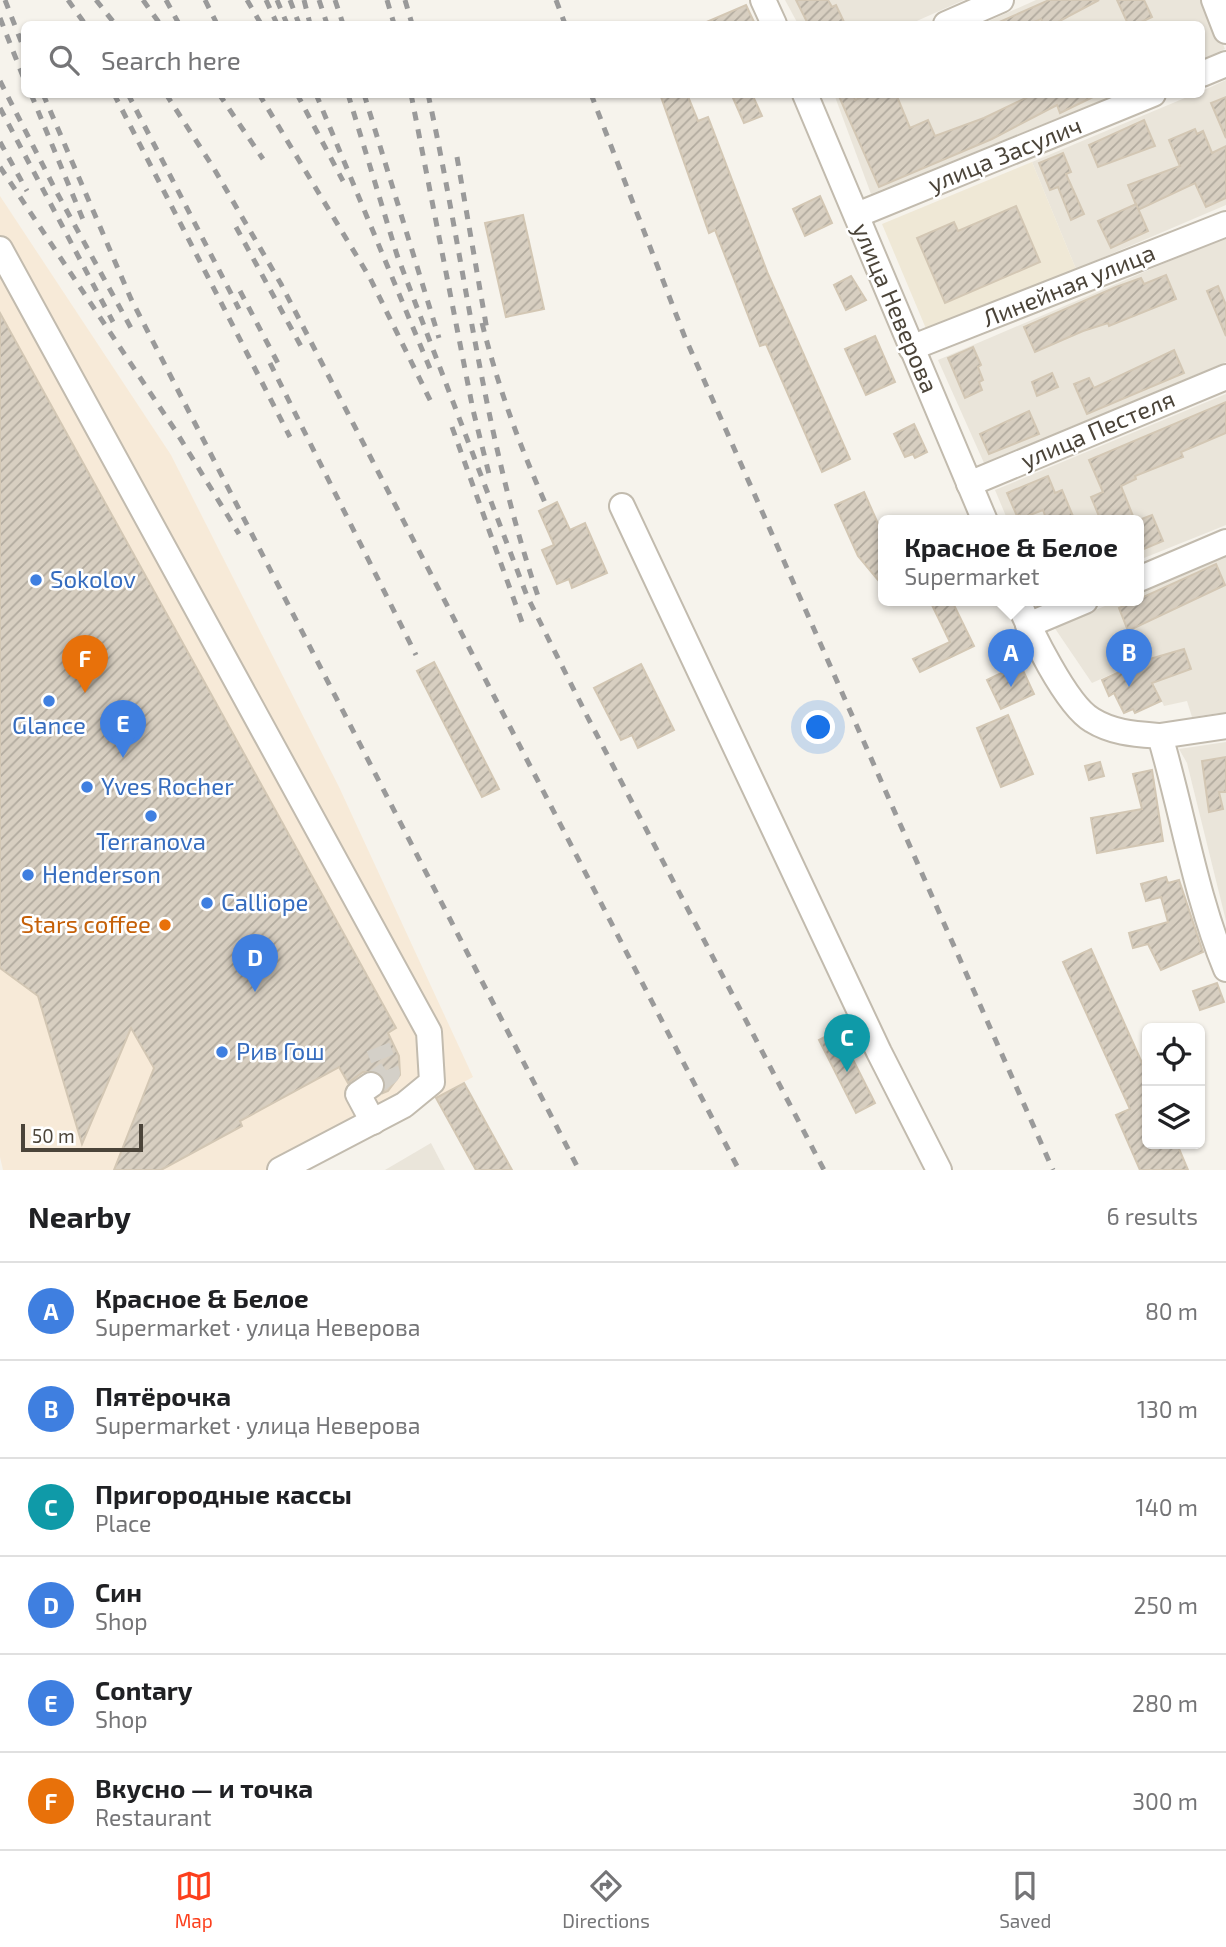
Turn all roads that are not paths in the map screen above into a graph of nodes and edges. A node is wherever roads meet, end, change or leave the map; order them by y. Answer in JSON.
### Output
{"nodes":[{"id":1,"x":763,"y":0,"type":"edge"},
{"id":2,"x":1001,"y":0,"type":"edge"},
{"id":3,"x":1214,"y":0,"type":"edge"},
{"id":4,"x":773,"y":21,"type":"edge"},
{"id":5,"x":953,"y":21,"type":"edge"},
{"id":6,"x":1226,"y":31,"type":"edge"},
{"id":7,"x":1226,"y":64,"type":"edge"},
{"id":8,"x":1205,"y":74,"type":"edge"},
{"id":9,"x":807,"y":98,"type":"edge"},
{"id":10,"x":1143,"y":98,"type":"edge"},
{"id":11,"x":857,"y":215,"type":"junction"},
{"id":12,"x":1226,"y":224,"type":"edge"},
{"id":13,"x":0,"y":249,"type":"edge"},
{"id":14,"x":911,"y":348,"type":"junction"},
{"id":15,"x":1226,"y":377,"type":"edge"},
{"id":16,"x":969,"y":484,"type":"junction"},
{"id":17,"x":622,"y":506,"type":"dead end"},
{"id":18,"x":982,"y":515,"type":"edge"},
{"id":19,"x":1226,"y":542,"type":"edge"},
{"id":20,"x":1144,"y":577,"type":"edge"},
{"id":21,"x":1020,"y":606,"type":"edge"},
{"id":22,"x":1073,"y":606,"type":"edge"},
{"id":23,"x":1028,"y":625,"type":"junction"},
{"id":24,"x":1226,"y":726,"type":"edge"},
{"id":25,"x":1160,"y":736,"type":"junction"},
{"id":26,"x":1226,"y":969,"type":"edge"},
{"id":27,"x":371,"y":1085,"type":"tunnel mouth"},
{"id":28,"x":373,"y":1122,"type":"junction"},
{"id":29,"x":280,"y":1170,"type":"edge"},
{"id":30,"x":939,"y":1170,"type":"edge"}],
"edges":[{"from":1,"to":4,"type":"street"},
{"from":2,"to":5,"type":"street"},
{"from":3,"to":6,"type":"street"},
{"from":7,"to":8,"type":"street"},
{"from":9,"to":11,"type":"street","name":"улица Неверова"},
{"from":10,"to":11,"type":"street","name":"улица Засулич"},
{"from":11,"to":14,"type":"street","name":"улица Неверова"},
{"from":12,"to":14,"type":"street","name":"Линейная улица"},
{"from":13,"to":28,"type":"street"},
{"from":14,"to":16,"type":"street","name":"улица Неверова"},
{"from":15,"to":16,"type":"street","name":"улица Пестеля"},
{"from":16,"to":18,"type":"street","name":"улица Неверова"},
{"from":17,"to":30,"type":"street"},
{"from":19,"to":20,"type":"street"},
{"from":21,"to":23,"type":"street"},
{"from":22,"to":23,"type":"street"},
{"from":23,"to":25,"type":"street"},
{"from":24,"to":25,"type":"street"},
{"from":25,"to":26,"type":"street"},
{"from":27,"to":28,"type":"street"},
{"from":28,"to":29,"type":"street"}]}
